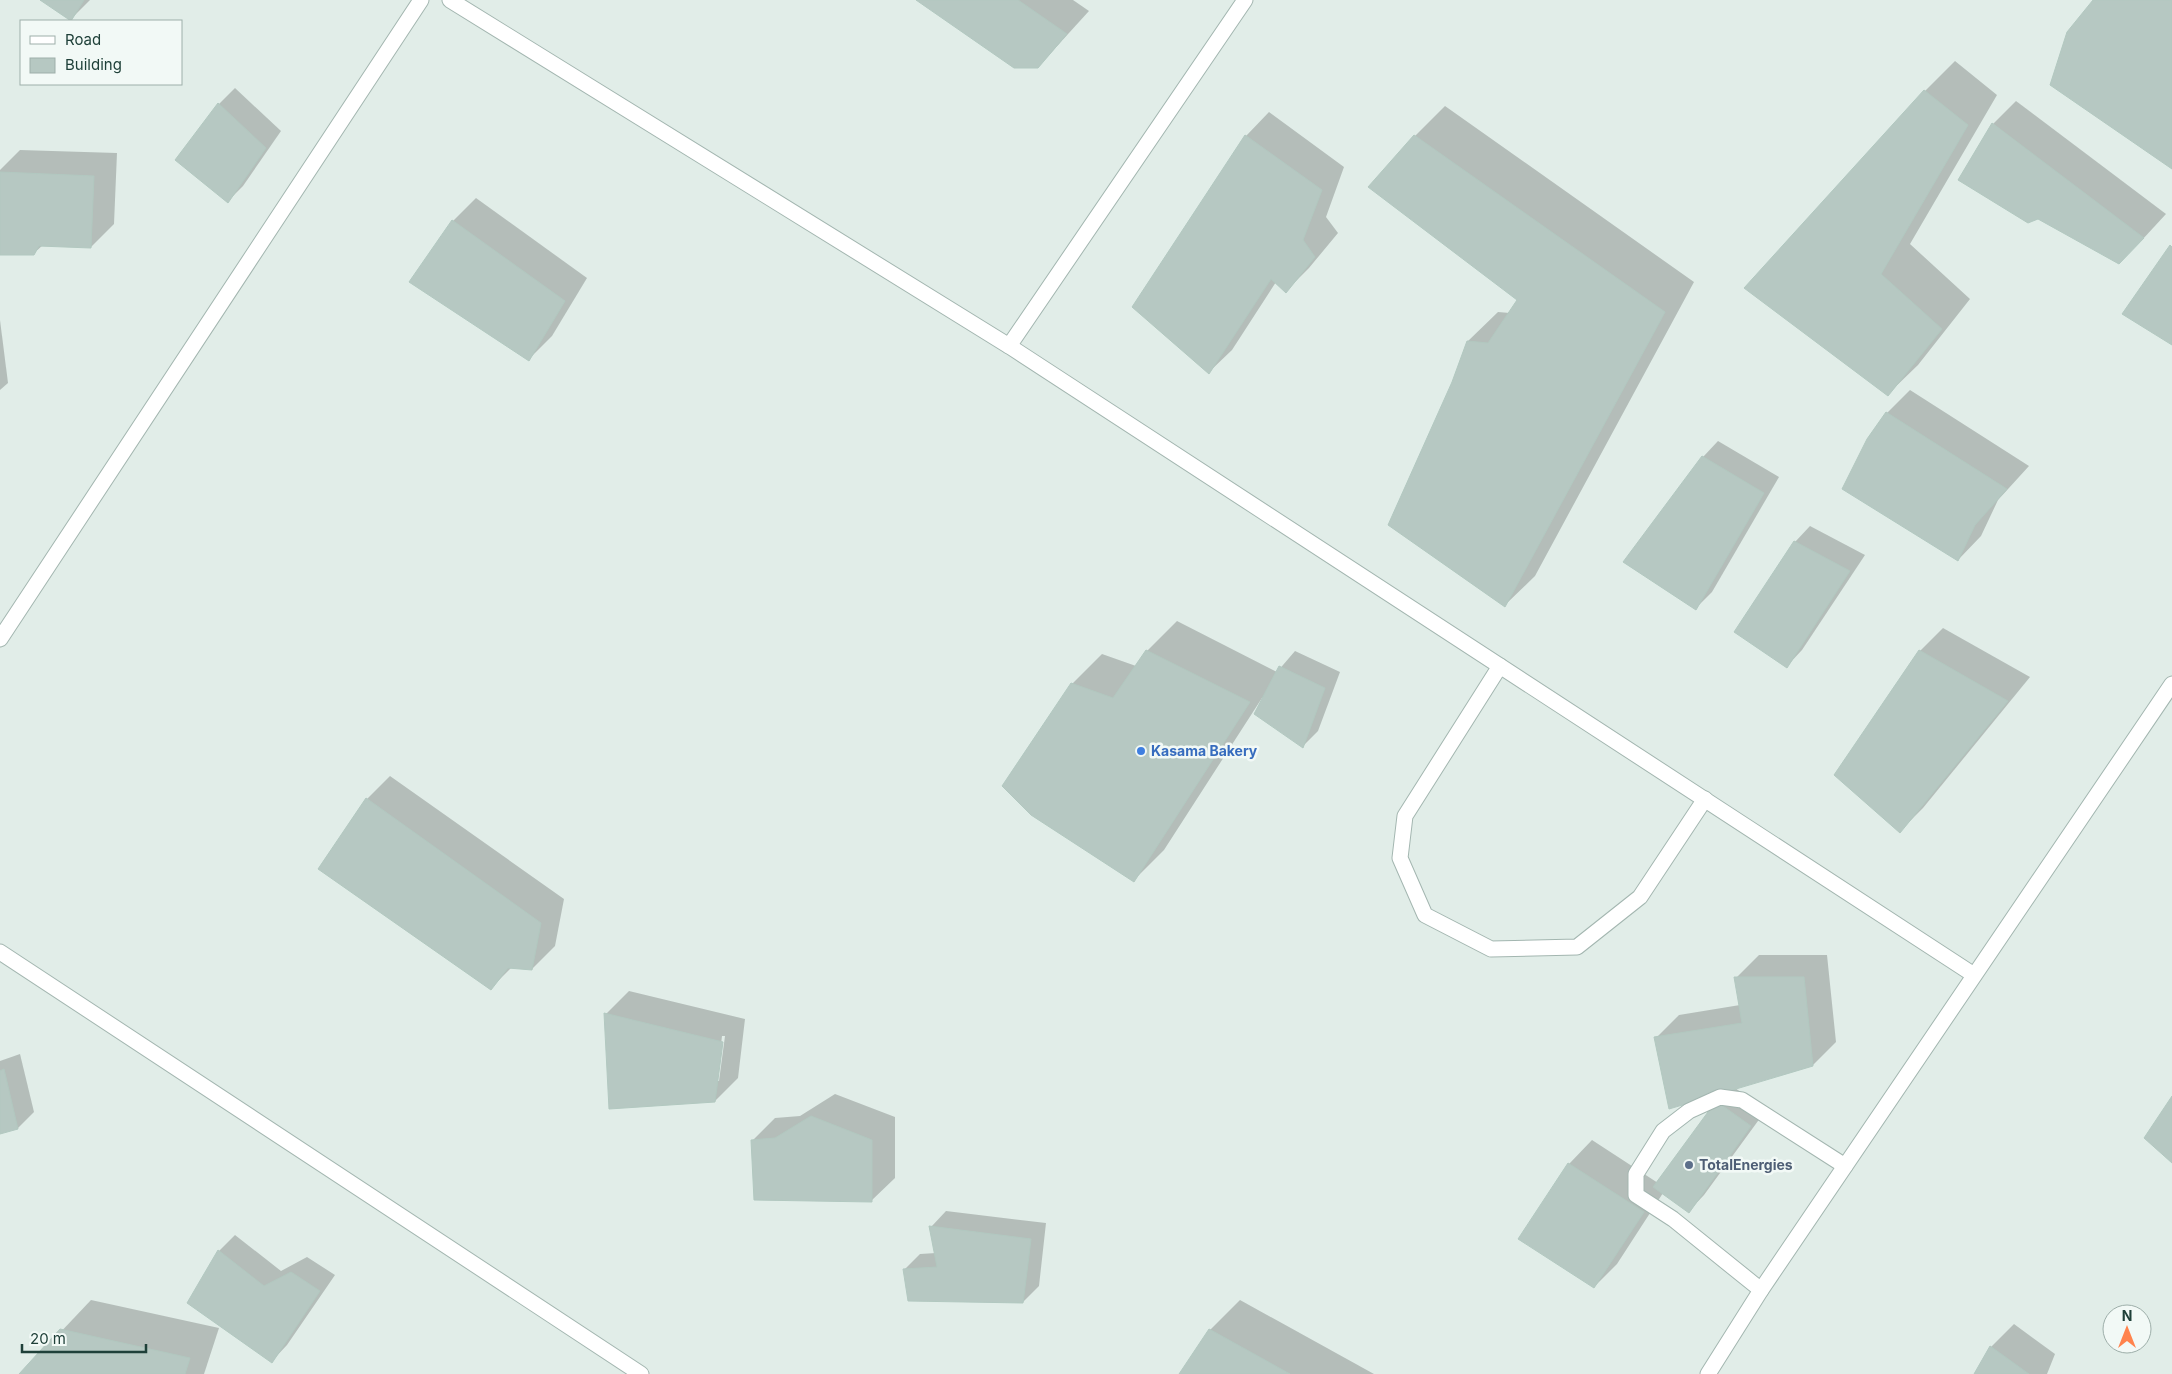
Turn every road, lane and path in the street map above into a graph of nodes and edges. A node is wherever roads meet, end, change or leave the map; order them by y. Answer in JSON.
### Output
{"nodes":[{"id":1,"x":421,"y":0,"type":"edge"},
{"id":2,"x":450,"y":0,"type":"edge"},
{"id":3,"x":1245,"y":0,"type":"edge"},
{"id":4,"x":1009,"y":346,"type":"junction"},
{"id":5,"x":0,"y":639,"type":"edge"},
{"id":6,"x":1500,"y":666,"type":"junction"},
{"id":7,"x":2172,"y":684,"type":"edge"},
{"id":8,"x":1705,"y":799,"type":"junction"},
{"id":9,"x":0,"y":952,"type":"edge"},
{"id":10,"x":1974,"y":975,"type":"junction"},
{"id":11,"x":1845,"y":1166,"type":"junction"},
{"id":12,"x":1761,"y":1290,"type":"junction"},
{"id":13,"x":641,"y":1374,"type":"edge"},
{"id":14,"x":1708,"y":1374,"type":"edge"}],
"edges":[{"from":1,"to":5,"type":"street"},
{"from":2,"to":4,"type":"street"},
{"from":3,"to":4,"type":"street"},
{"from":4,"to":6,"type":"street"},
{"from":6,"to":8,"type":"street"},
{"from":6,"to":8,"type":"street"},
{"from":7,"to":10,"type":"street"},
{"from":8,"to":10,"type":"street"},
{"from":9,"to":13,"type":"street"},
{"from":10,"to":11,"type":"street"},
{"from":11,"to":12,"type":"street"},
{"from":11,"to":12,"type":"street"},
{"from":12,"to":14,"type":"street"}]}
